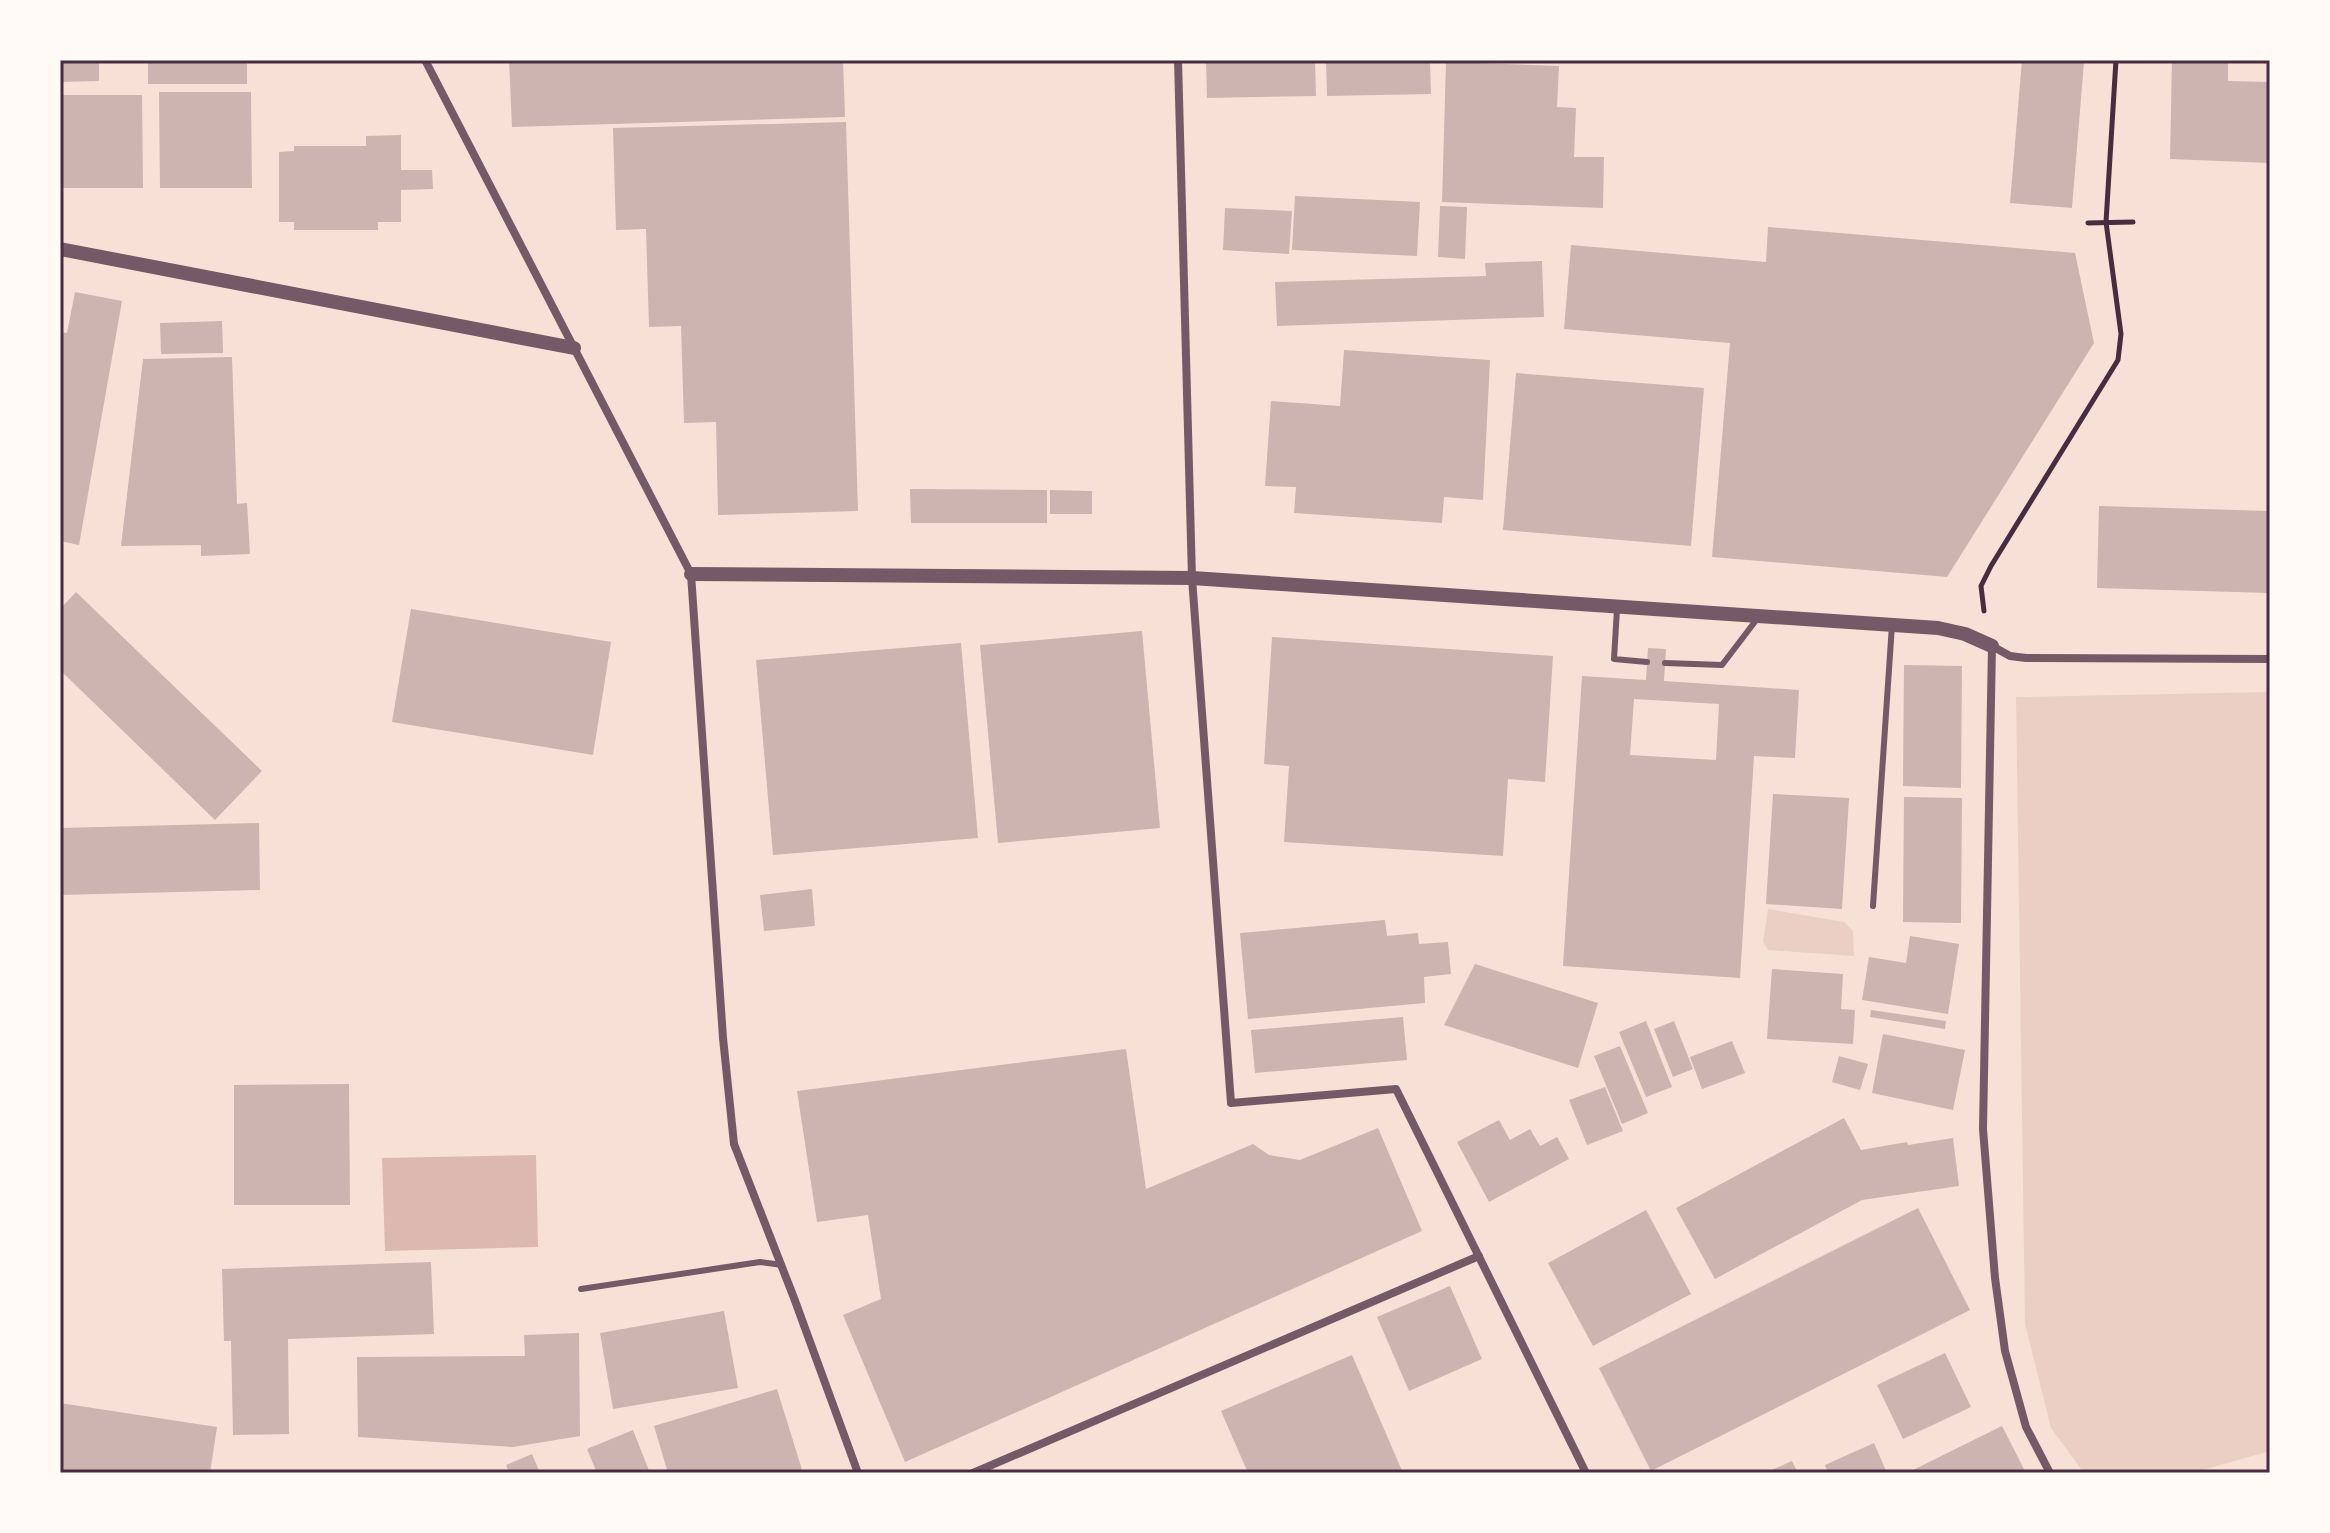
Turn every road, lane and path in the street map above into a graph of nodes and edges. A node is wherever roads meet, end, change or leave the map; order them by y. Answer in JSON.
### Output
{"nodes":[{"id":1,"x":425,"y":60,"type":"edge"},
{"id":2,"x":1178,"y":60,"type":"edge"},
{"id":3,"x":2116,"y":60,"type":"edge"},
{"id":4,"x":2106,"y":222,"type":"junction"},
{"id":5,"x":2133,"y":222,"type":"dead end"},
{"id":6,"x":2088,"y":223,"type":"dead end"},
{"id":7,"x":60,"y":249,"type":"edge"},
{"id":8,"x":574,"y":348,"type":"junction"},
{"id":9,"x":691,"y":574,"type":"junction"},
{"id":10,"x":1192,"y":578,"type":"junction"},
{"id":11,"x":1617,"y":607,"type":"junction"},
{"id":12,"x":1759,"y":616,"type":"junction"},
{"id":13,"x":1892,"y":625,"type":"junction"},
{"id":14,"x":1992,"y":646,"type":"junction"},
{"id":15,"x":2270,"y":659,"type":"edge"},
{"id":16,"x":1647,"y":662,"type":"dead end"},
{"id":17,"x":1665,"y":663,"type":"dead end"},
{"id":18,"x":1873,"y":906,"type":"dead end"},
{"id":19,"x":1479,"y":1256,"type":"junction"},
{"id":20,"x":782,"y":1265,"type":"junction"},
{"id":21,"x":581,"y":1289,"type":"dead end"},
{"id":22,"x":858,"y":1473,"type":"edge"},
{"id":23,"x":973,"y":1473,"type":"edge"},
{"id":24,"x":1586,"y":1473,"type":"edge"},
{"id":25,"x":2050,"y":1473,"type":"edge"}],
"edges":[{"from":1,"to":8,"type":"street"},
{"from":2,"to":10,"type":"street"},
{"from":3,"to":4,"type":"path"},
{"from":4,"to":5,"type":"path"},
{"from":4,"to":6,"type":"path"},
{"from":4,"to":14,"type":"path"},
{"from":7,"to":8,"type":"street"},
{"from":8,"to":9,"type":"street"},
{"from":9,"to":10,"type":"street"},
{"from":9,"to":20,"type":"street"},
{"from":10,"to":11,"type":"street"},
{"from":10,"to":19,"type":"street"},
{"from":11,"to":12,"type":"street"},
{"from":11,"to":16,"type":"lane"},
{"from":12,"to":13,"type":"street"},
{"from":12,"to":17,"type":"lane"},
{"from":13,"to":14,"type":"street"},
{"from":13,"to":18,"type":"lane"},
{"from":14,"to":15,"type":"street"},
{"from":14,"to":25,"type":"street"},
{"from":19,"to":23,"type":"street"},
{"from":19,"to":24,"type":"street"},
{"from":20,"to":21,"type":"lane"},
{"from":20,"to":22,"type":"street"}]}
